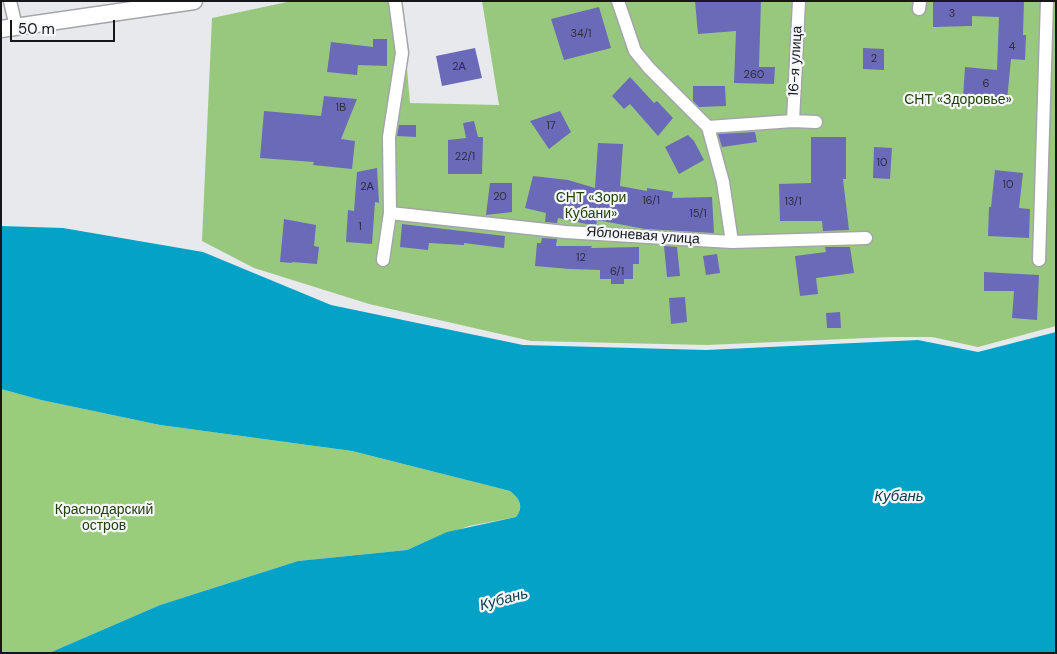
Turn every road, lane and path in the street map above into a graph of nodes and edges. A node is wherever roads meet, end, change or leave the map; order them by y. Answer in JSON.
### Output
{"nodes":[{"id":1,"x":10,"y":1,"type":"edge"},
{"id":2,"x":194,"y":1,"type":"edge"},
{"id":3,"x":395,"y":1,"type":"edge"},
{"id":4,"x":618,"y":1,"type":"edge"},
{"id":5,"x":799,"y":1,"type":"edge"},
{"id":6,"x":1047,"y":1,"type":"edge"},
{"id":7,"x":8,"y":28,"type":"edge"},
{"id":8,"x":793,"y":121,"type":"junction"},
{"id":9,"x":816,"y":122,"type":"dead end"},
{"id":10,"x":708,"y":126,"type":"junction"},
{"id":11,"x":390,"y":213,"type":"junction"},
{"id":12,"x":866,"y":238,"type":"dead end"},
{"id":13,"x":732,"y":242,"type":"junction"},
{"id":14,"x":383,"y":260,"type":"dead end"},
{"id":15,"x":1039,"y":260,"type":"dead end"}],
"edges":[{"from":1,"to":7,"type":"street"},
{"from":2,"to":7,"type":"street"},
{"from":3,"to":11,"type":"street"},
{"from":4,"to":10,"type":"street"},
{"from":5,"to":8,"type":"street","name":"16-я улица"},
{"from":6,"to":15,"type":"street"},
{"from":8,"to":9,"type":"street"},
{"from":8,"to":10,"type":"street"},
{"from":10,"to":13,"type":"street"},
{"from":11,"to":13,"type":"street","name":"Яблоневая улица"},
{"from":11,"to":14,"type":"street"},
{"from":12,"to":13,"type":"street","name":"Яблоневая улица"}]}
